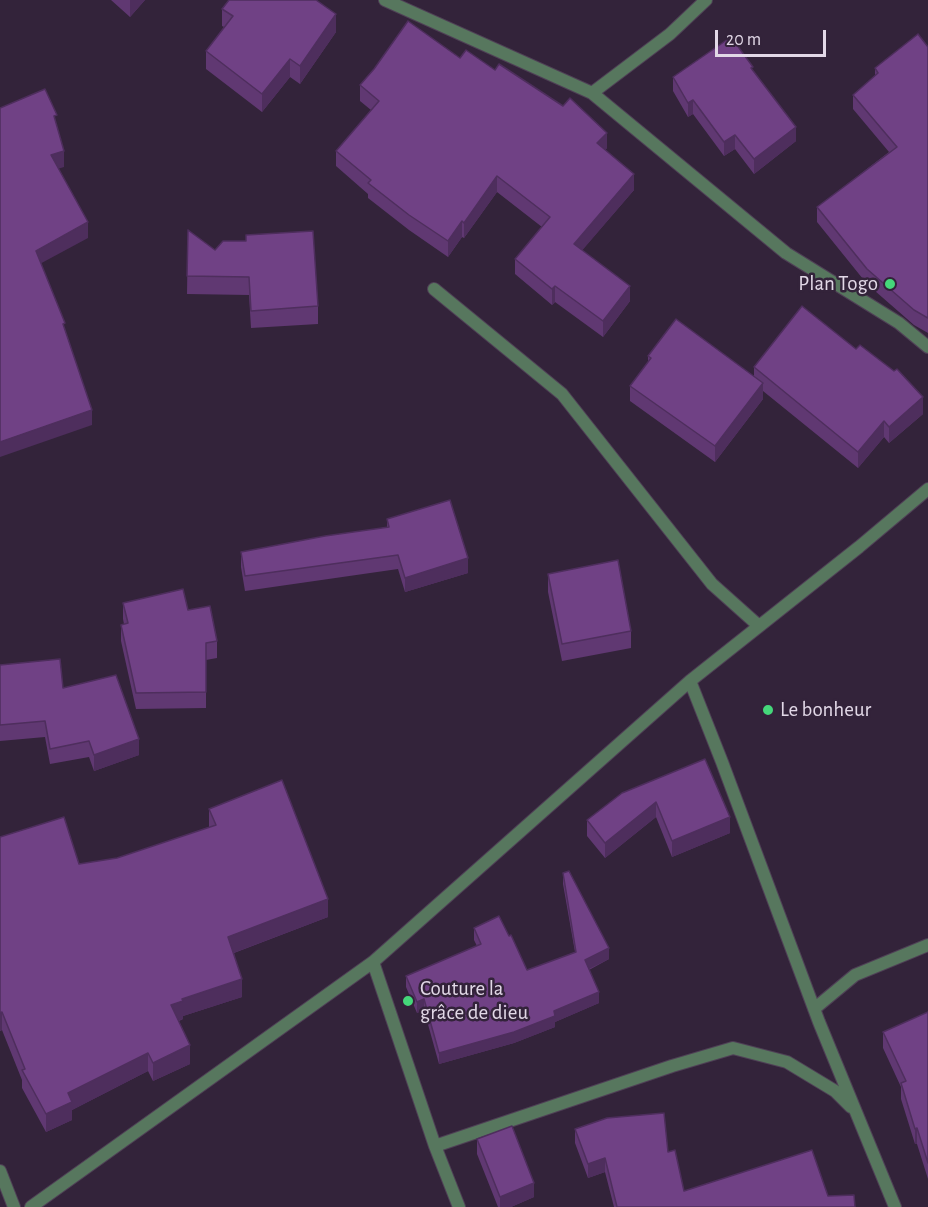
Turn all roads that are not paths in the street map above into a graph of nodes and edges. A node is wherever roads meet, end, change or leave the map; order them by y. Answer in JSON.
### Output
{"nodes":[{"id":1,"x":385,"y":0,"type":"edge"},
{"id":2,"x":706,"y":0,"type":"edge"},
{"id":3,"x":592,"y":93,"type":"junction"},
{"id":4,"x":434,"y":289,"type":"dead end"},
{"id":5,"x":928,"y":348,"type":"edge"},
{"id":6,"x":928,"y":489,"type":"edge"},
{"id":7,"x":759,"y":626,"type":"junction"},
{"id":8,"x":690,"y":681,"type":"junction"},
{"id":9,"x":928,"y":945,"type":"edge"},
{"id":10,"x":373,"y":962,"type":"junction"},
{"id":11,"x":814,"y":1009,"type":"junction"},
{"id":12,"x":855,"y":1111,"type":"junction"},
{"id":13,"x":435,"y":1146,"type":"junction"},
{"id":14,"x":0,"y":1171,"type":"edge"},
{"id":15,"x":14,"y":1207,"type":"edge"},
{"id":16,"x":31,"y":1207,"type":"edge"},
{"id":17,"x":459,"y":1207,"type":"edge"},
{"id":18,"x":895,"y":1207,"type":"edge"}],
"edges":[{"from":1,"to":3,"type":"street"},
{"from":2,"to":3,"type":"street"},
{"from":3,"to":5,"type":"street"},
{"from":4,"to":7,"type":"street"},
{"from":6,"to":7,"type":"street"},
{"from":7,"to":8,"type":"street"},
{"from":8,"to":10,"type":"street"},
{"from":8,"to":11,"type":"street"},
{"from":9,"to":11,"type":"street"},
{"from":10,"to":13,"type":"street"},
{"from":10,"to":16,"type":"street"},
{"from":11,"to":12,"type":"street"},
{"from":12,"to":13,"type":"street"},
{"from":12,"to":18,"type":"street"},
{"from":13,"to":17,"type":"street"},
{"from":14,"to":15,"type":"street"}]}
